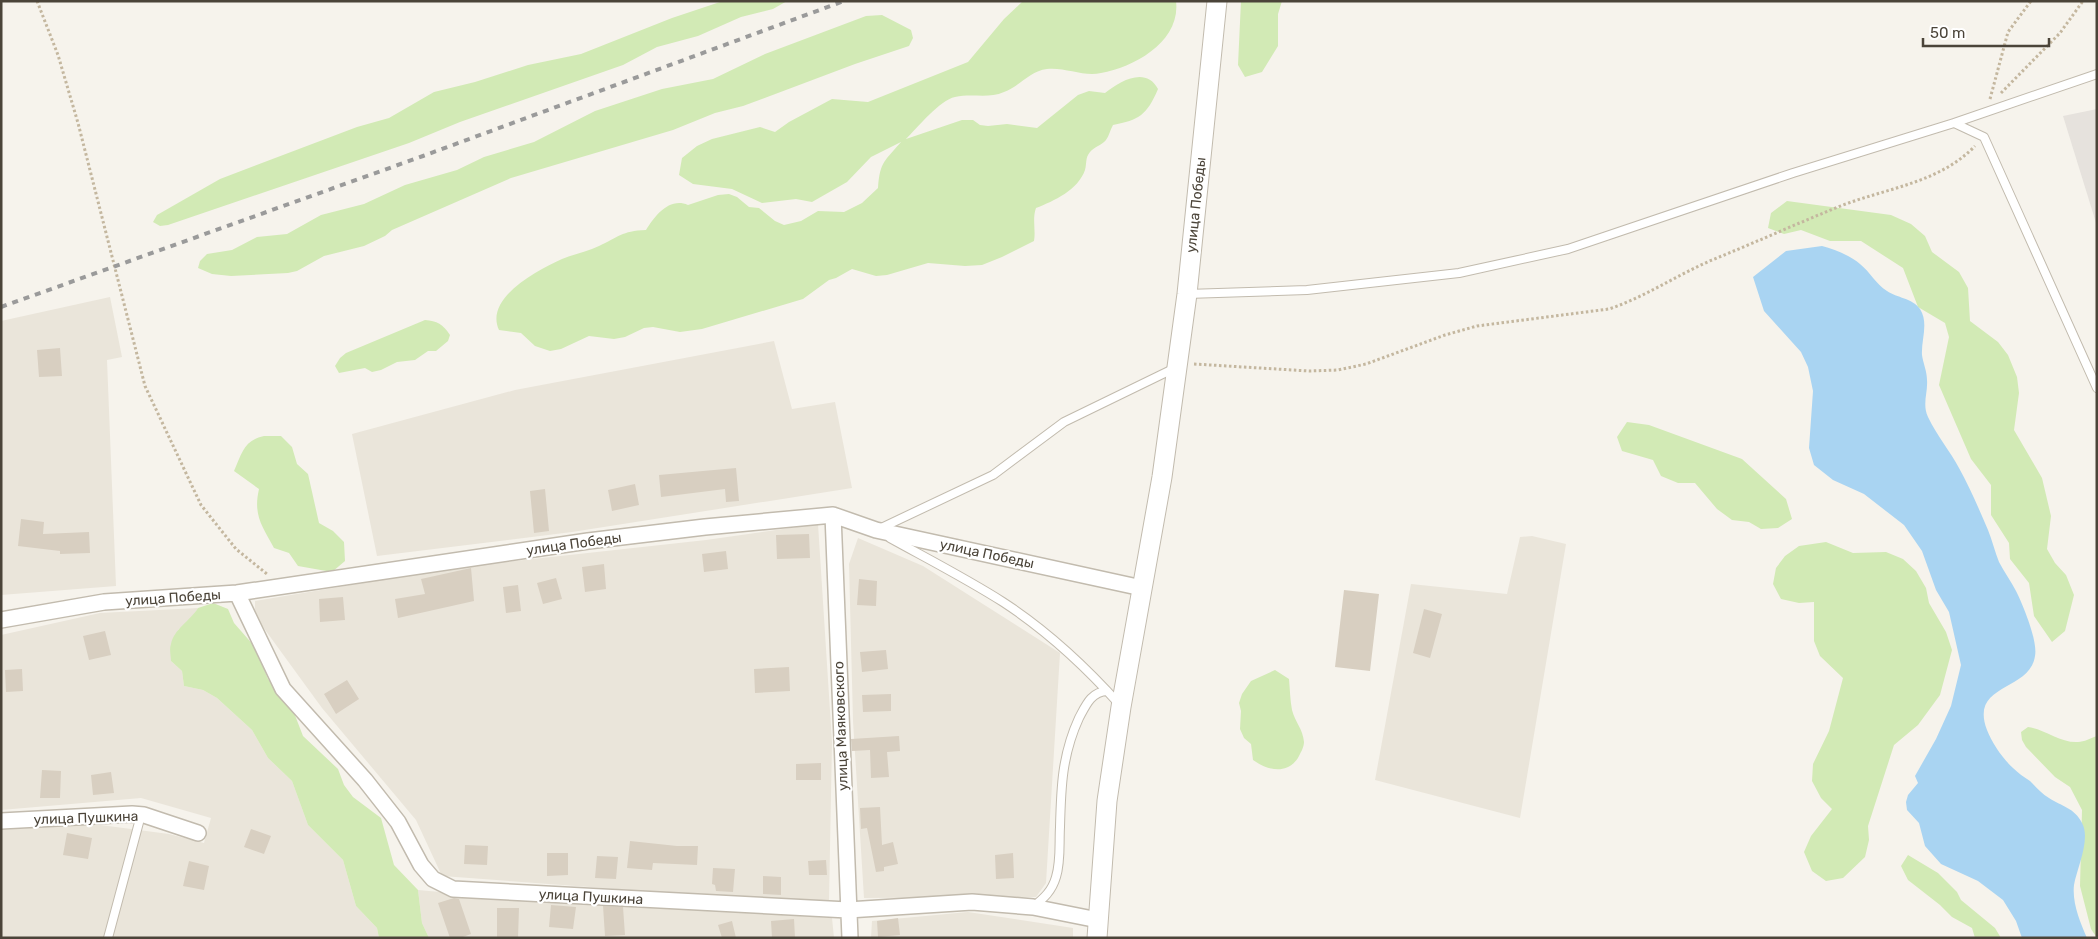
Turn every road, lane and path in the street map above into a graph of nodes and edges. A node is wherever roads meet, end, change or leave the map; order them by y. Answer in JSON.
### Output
{"nodes":[{"id":1,"x":37,"y":1,"type":"edge"},
{"id":2,"x":1218,"y":1,"type":"edge"},
{"id":3,"x":2031,"y":1,"type":"edge"},
{"id":4,"x":2084,"y":1,"type":"edge"},
{"id":5,"x":2097,"y":74,"type":"edge"},
{"id":6,"x":1987,"y":108,"type":"junction"},
{"id":7,"x":1954,"y":123,"type":"junction"},
{"id":8,"x":1984,"y":137,"type":"junction"},
{"id":9,"x":1187,"y":294,"type":"junction"},
{"id":10,"x":1176,"y":367,"type":"junction"},
{"id":11,"x":2097,"y":388,"type":"edge"},
{"id":12,"x":833,"y":515,"type":"junction"},
{"id":13,"x":876,"y":530,"type":"junction"},
{"id":14,"x":281,"y":586,"type":"junction"},
{"id":15,"x":1142,"y":588,"type":"junction"},
{"id":16,"x":237,"y":593,"type":"junction"},
{"id":17,"x":1,"y":620,"type":"edge"},
{"id":18,"x":1107,"y":691,"type":"junction"},
{"id":19,"x":1122,"y":706,"type":"junction"},
{"id":20,"x":142,"y":815,"type":"junction"},
{"id":21,"x":1,"y":821,"type":"edge"},
{"id":22,"x":198,"y":832,"type":"dead end"},
{"id":23,"x":1033,"y":907,"type":"junction"},
{"id":24,"x":848,"y":910,"type":"junction"},
{"id":25,"x":1098,"y":929,"type":"edge"},
{"id":26,"x":108,"y":938,"type":"edge"},
{"id":27,"x":850,"y":938,"type":"edge"}],
"edges":[{"from":1,"to":14,"type":"path"},
{"from":2,"to":9,"type":"street","name":"улица Победы"},
{"from":3,"to":6,"type":"path"},
{"from":4,"to":6,"type":"path"},
{"from":5,"to":6,"type":"lane"},
{"from":6,"to":7,"type":"lane"},
{"from":7,"to":8,"type":"lane"},
{"from":7,"to":9,"type":"lane"},
{"from":8,"to":10,"type":"path"},
{"from":8,"to":11,"type":"lane"},
{"from":9,"to":10,"type":"street","name":"улица Победы"},
{"from":10,"to":13,"type":"lane"},
{"from":10,"to":15,"type":"street","name":"улица Победы"},
{"from":12,"to":13,"type":"street","name":"улица Победы"},
{"from":12,"to":14,"type":"street","name":"улица Победы"},
{"from":12,"to":24,"type":"street","name":"улица Маяковского"},
{"from":13,"to":15,"type":"street","name":"улица Победы"},
{"from":13,"to":18,"type":"lane"},
{"from":14,"to":16,"type":"street","name":"улица Победы"},
{"from":15,"to":19,"type":"street","name":"улица Победы"},
{"from":16,"to":17,"type":"street","name":"улица Победы"},
{"from":16,"to":24,"type":"street","name":"улица Пушкина"},
{"from":18,"to":19,"type":"lane"},
{"from":18,"to":23,"type":"lane"},
{"from":19,"to":25,"type":"street","name":"улица Победы"},
{"from":20,"to":21,"type":"street","name":"улица Пушкина"},
{"from":20,"to":22,"type":"street","name":"улица Пушкина"},
{"from":20,"to":26,"type":"lane"},
{"from":23,"to":24,"type":"street","name":"улица Пушкина"},
{"from":23,"to":25,"type":"street","name":"улица Пушкина"},
{"from":24,"to":27,"type":"street","name":"улица Маяковского"}]}
